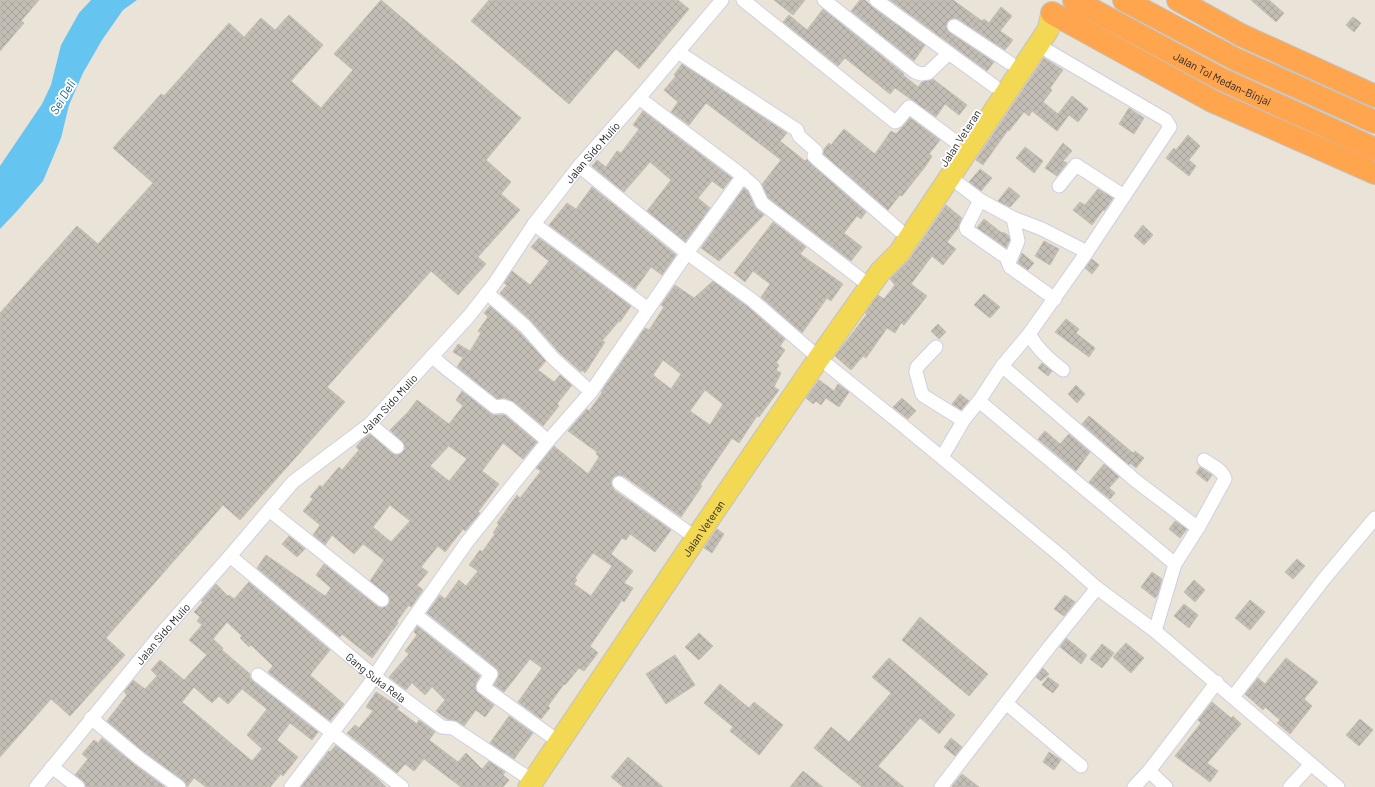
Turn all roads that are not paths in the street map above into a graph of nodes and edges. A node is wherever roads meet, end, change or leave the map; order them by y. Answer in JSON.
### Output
{"nodes":[{"id":1,"x":722,"y":0,"type":"edge"},
{"id":2,"x":742,"y":0,"type":"edge"},
{"id":3,"x":824,"y":0,"type":"edge"},
{"id":4,"x":876,"y":0,"type":"edge"},
{"id":5,"x":1074,"y":0,"type":"edge"},
{"id":6,"x":1124,"y":0,"type":"edge"},
{"id":7,"x":1178,"y":0,"type":"edge"},
{"id":8,"x":1057,"y":7,"type":"edge"},
{"id":9,"x":954,"y":26,"type":"dead end"},
{"id":10,"x":1038,"y":45,"type":"junction"},
{"id":11,"x":678,"y":52,"type":"junction"},
{"id":12,"x":949,"y":54,"type":"junction"},
{"id":13,"x":1010,"y":63,"type":"junction"},
{"id":14,"x":994,"y":86,"type":"junction"},
{"id":15,"x":1375,"y":96,"type":"edge"},
{"id":16,"x":639,"y":98,"type":"junction"},
{"id":17,"x":1375,"y":122,"type":"edge"},
{"id":18,"x":956,"y":142,"type":"junction"},
{"id":19,"x":1375,"y":149,"type":"edge"},
{"id":20,"x":579,"y":166,"type":"junction"},
{"id":21,"x":1375,"y":173,"type":"edge"},
{"id":22,"x":743,"y":176,"type":"junction"},
{"id":23,"x":950,"y":177,"type":"junction"},
{"id":24,"x":1059,"y":186,"type":"dead end"},
{"id":25,"x":1124,"y":196,"type":"junction"},
{"id":26,"x":980,"y":200,"type":"junction"},
{"id":27,"x":1013,"y":218,"type":"junction"},
{"id":28,"x":534,"y":224,"type":"junction"},
{"id":29,"x":899,"y":230,"type":"junction"},
{"id":30,"x":1087,"y":252,"type":"junction"},
{"id":31,"x":687,"y":253,"type":"junction"},
{"id":32,"x":1010,"y":260,"type":"junction"},
{"id":33,"x":875,"y":279,"type":"junction"},
{"id":34,"x":487,"y":293,"type":"junction"},
{"id":35,"x":1055,"y":298,"type":"junction"},
{"id":36,"x":648,"y":309,"type":"junction"},
{"id":37,"x":1029,"y":334,"type":"junction"},
{"id":38,"x":936,"y":347,"type":"dead end"},
{"id":39,"x":432,"y":356,"type":"junction"},
{"id":40,"x":819,"y":358,"type":"junction"},
{"id":41,"x":1002,"y":366,"type":"junction"},
{"id":42,"x":1063,"y":370,"type":"dead end"},
{"id":43,"x":591,"y":392,"type":"junction"},
{"id":44,"x":979,"y":401,"type":"junction"},
{"id":45,"x":966,"y":418,"type":"junction"},
{"id":46,"x":370,"y":424,"type":"junction"},
{"id":47,"x":548,"y":441,"type":"junction"},
{"id":48,"x":398,"y":447,"type":"dead end"},
{"id":49,"x":942,"y":457,"type":"junction"},
{"id":50,"x":1204,"y":460,"type":"dead end"},
{"id":51,"x":619,"y":483,"type":"dead end"},
{"id":52,"x":270,"y":510,"type":"junction"},
{"id":53,"x":1375,"y":518,"type":"edge"},
{"id":54,"x":1198,"y":528,"type":"junction"},
{"id":55,"x":696,"y":538,"type":"junction"},
{"id":56,"x":230,"y":556,"type":"junction"},
{"id":57,"x":1176,"y":564,"type":"junction"},
{"id":58,"x":1097,"y":588,"type":"junction"},
{"id":59,"x":382,"y":600,"type":"dead end"},
{"id":60,"x":416,"y":615,"type":"junction"},
{"id":61,"x":1155,"y":631,"type":"junction"},
{"id":62,"x":258,"y":675,"type":"dead end"},
{"id":63,"x":375,"y":676,"type":"junction"},
{"id":64,"x":1217,"y":682,"type":"junction"},
{"id":65,"x":1233,"y":697,"type":"junction"},
{"id":66,"x":1006,"y":703,"type":"junction"},
{"id":67,"x":91,"y":718,"type":"junction"},
{"id":68,"x":332,"y":733,"type":"junction"},
{"id":69,"x":559,"y":742,"type":"junction"},
{"id":70,"x":1311,"y":764,"type":"junction"},
{"id":71,"x":1081,"y":766,"type":"dead end"},
{"id":72,"x":52,"y":767,"type":"junction"},
{"id":73,"x":1150,"y":771,"type":"junction"},
{"id":74,"x":531,"y":784,"type":"edge"},
{"id":75,"x":36,"y":787,"type":"edge"},
{"id":76,"x":78,"y":787,"type":"edge"},
{"id":77,"x":179,"y":787,"type":"edge"},
{"id":78,"x":291,"y":787,"type":"edge"},
{"id":79,"x":402,"y":787,"type":"edge"},
{"id":80,"x":940,"y":787,"type":"edge"},
{"id":81,"x":1134,"y":787,"type":"edge"},
{"id":82,"x":1166,"y":787,"type":"edge"},
{"id":83,"x":1290,"y":787,"type":"edge"},
{"id":84,"x":1338,"y":787,"type":"edge"}],
"edges":[{"from":1,"to":11,"type":"street","name":"Jalan Sido Mulio"},
{"from":2,"to":18,"type":"street"},
{"from":3,"to":12,"type":"street"},
{"from":4,"to":12,"type":"street"},
{"from":5,"to":19,"type":"highway","name":"Jalan Tol Medan–Binjai"},
{"from":6,"to":17,"type":"highway","name":"Jalan Tol Medan–Binjai"},
{"from":7,"to":15,"type":"highway"},
{"from":8,"to":10,"type":"main road","name":"Jalan Veteran"},
{"from":8,"to":13,"type":"main road","name":"Jalan Veteran"},
{"from":8,"to":21,"type":"highway"},
{"from":9,"to":13,"type":"street"},
{"from":10,"to":23,"type":"main road","name":"Jalan Veteran"},
{"from":10,"to":25,"type":"street"},
{"from":11,"to":16,"type":"street","name":"Jalan Sido Mulio"},
{"from":11,"to":29,"type":"street"},
{"from":12,"to":14,"type":"street"},
{"from":13,"to":14,"type":"main road","name":"Jalan Veteran"},
{"from":14,"to":18,"type":"main road","name":"Jalan Veteran"},
{"from":16,"to":20,"type":"street","name":"Jalan Sido Mulio"},
{"from":16,"to":22,"type":"street"},
{"from":18,"to":29,"type":"main road","name":"Jalan Veteran"},
{"from":20,"to":28,"type":"street","name":"Jalan Sido Mulio"},
{"from":20,"to":31,"type":"street"},
{"from":22,"to":31,"type":"street"},
{"from":22,"to":33,"type":"street"},
{"from":23,"to":26,"type":"street"},
{"from":23,"to":33,"type":"main road","name":"Jalan Veteran"},
{"from":24,"to":25,"type":"street"},
{"from":25,"to":30,"type":"street"},
{"from":26,"to":27,"type":"street"},
{"from":26,"to":32,"type":"street"},
{"from":27,"to":30,"type":"street"},
{"from":27,"to":32,"type":"street"},
{"from":28,"to":34,"type":"street","name":"Jalan Sido Mulio"},
{"from":28,"to":36,"type":"street"},
{"from":29,"to":33,"type":"main road","name":"Jalan Veteran"},
{"from":30,"to":35,"type":"street"},
{"from":31,"to":36,"type":"street"},
{"from":31,"to":40,"type":"street"},
{"from":32,"to":35,"type":"street"},
{"from":33,"to":40,"type":"main road","name":"Jalan Veteran"},
{"from":34,"to":39,"type":"street","name":"Jalan Sido Mulio"},
{"from":34,"to":43,"type":"street"},
{"from":35,"to":37,"type":"street"},
{"from":36,"to":43,"type":"street"},
{"from":37,"to":41,"type":"street"},
{"from":37,"to":42,"type":"street"},
{"from":38,"to":45,"type":"street"},
{"from":39,"to":46,"type":"street","name":"Jalan Sido Mulio"},
{"from":39,"to":47,"type":"street"},
{"from":40,"to":49,"type":"street"},
{"from":40,"to":55,"type":"main road","name":"Jalan Veteran"},
{"from":41,"to":44,"type":"street"},
{"from":41,"to":54,"type":"street"},
{"from":43,"to":47,"type":"street"},
{"from":44,"to":45,"type":"street"},
{"from":44,"to":57,"type":"street"},
{"from":45,"to":49,"type":"street"},
{"from":46,"to":48,"type":"street"},
{"from":46,"to":52,"type":"street","name":"Jalan Sido Mulio"},
{"from":47,"to":60,"type":"street"},
{"from":49,"to":58,"type":"street"},
{"from":50,"to":54,"type":"street"},
{"from":51,"to":55,"type":"street"},
{"from":52,"to":56,"type":"street","name":"Jalan Sido Mulio"},
{"from":52,"to":59,"type":"street"},
{"from":53,"to":65,"type":"street"},
{"from":54,"to":57,"type":"street"},
{"from":55,"to":69,"type":"main road","name":"Jalan Veteran"},
{"from":56,"to":63,"type":"street","name":"Gang Suka Rela"},
{"from":56,"to":67,"type":"street","name":"Jalan Sido Mulio"},
{"from":57,"to":61,"type":"street"},
{"from":58,"to":61,"type":"street"},
{"from":58,"to":66,"type":"street"},
{"from":60,"to":63,"type":"street"},
{"from":60,"to":69,"type":"street"},
{"from":61,"to":64,"type":"street"},
{"from":62,"to":68,"type":"street"},
{"from":63,"to":68,"type":"street"},
{"from":63,"to":74,"type":"street","name":"Gang Suka Rela"},
{"from":64,"to":65,"type":"street"},
{"from":64,"to":73,"type":"street"},
{"from":65,"to":70,"type":"street"},
{"from":66,"to":71,"type":"street"},
{"from":66,"to":80,"type":"street"},
{"from":67,"to":72,"type":"street","name":"Jalan Sido Mulio"},
{"from":67,"to":77,"type":"street"},
{"from":68,"to":78,"type":"street"},
{"from":68,"to":79,"type":"street"},
{"from":69,"to":74,"type":"main road","name":"Jalan Veteran"},
{"from":70,"to":83,"type":"street"},
{"from":70,"to":84,"type":"street"},
{"from":72,"to":75,"type":"street","name":"Jalan Sido Mulio"},
{"from":72,"to":76,"type":"street"},
{"from":73,"to":81,"type":"street"},
{"from":73,"to":82,"type":"street"}]}
